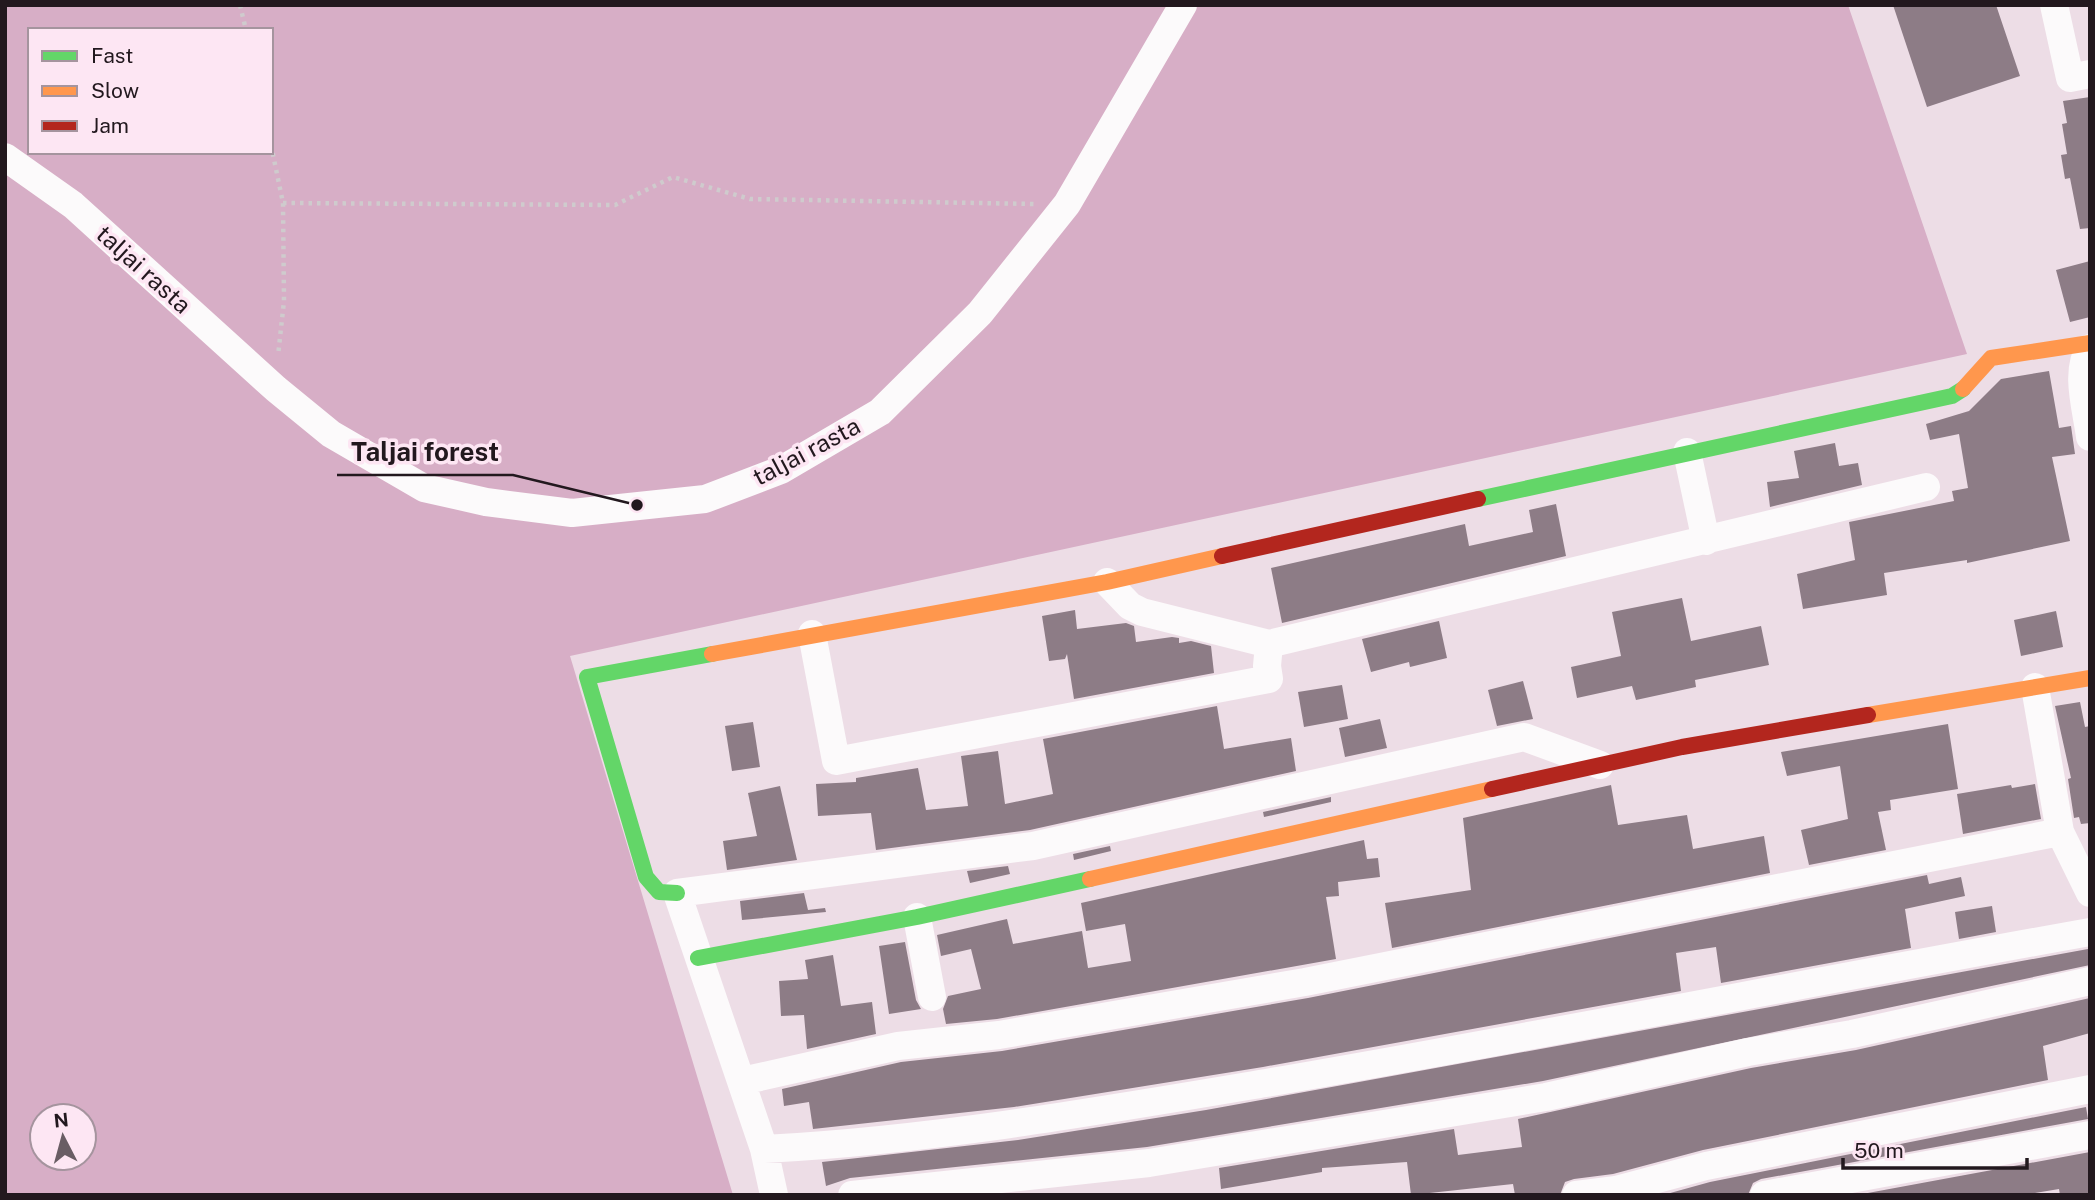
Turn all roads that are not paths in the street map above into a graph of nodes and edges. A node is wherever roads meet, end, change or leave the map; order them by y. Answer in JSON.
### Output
{"nodes":[{"id":1,"x":1183,"y":5,"type":"edge"},
{"id":2,"x":2054,"y":5,"type":"edge"},
{"id":3,"x":2090,"y":74,"type":"edge"},
{"id":4,"x":5,"y":157,"type":"edge"},
{"id":5,"x":2090,"y":345,"type":"edge"},
{"id":6,"x":2090,"y":437,"type":"edge"},
{"id":7,"x":1686,"y":452,"type":"junction"},
{"id":8,"x":1926,"y":487,"type":"dead end"},
{"id":9,"x":1706,"y":541,"type":"junction"},
{"id":10,"x":1107,"y":582,"type":"junction"},
{"id":11,"x":812,"y":634,"type":"junction"},
{"id":12,"x":1269,"y":643,"type":"junction"},
{"id":13,"x":2090,"y":678,"type":"edge"},
{"id":14,"x":2035,"y":687,"type":"junction"},
{"id":15,"x":1600,"y":765,"type":"junction"},
{"id":16,"x":2060,"y":832,"type":"junction"},
{"id":17,"x":677,"y":893,"type":"junction"},
{"id":18,"x":2090,"y":893,"type":"edge"},
{"id":19,"x":917,"y":917,"type":"junction"},
{"id":20,"x":2090,"y":932,"type":"edge"},
{"id":21,"x":698,"y":958,"type":"junction"},
{"id":22,"x":2090,"y":981,"type":"edge"},
{"id":23,"x":932,"y":997,"type":"dead end"},
{"id":24,"x":742,"y":1081,"type":"junction"},
{"id":25,"x":2090,"y":1089,"type":"edge"},
{"id":26,"x":2090,"y":1135,"type":"edge"},
{"id":27,"x":764,"y":1149,"type":"junction"},
{"id":28,"x":774,"y":1195,"type":"edge"},
{"id":29,"x":852,"y":1195,"type":"edge"},
{"id":30,"x":1576,"y":1195,"type":"edge"},
{"id":31,"x":1764,"y":1195,"type":"edge"}],
"edges":[{"from":1,"to":4,"type":"street","name":"taljai rasta"},
{"from":2,"to":3,"type":"street"},
{"from":5,"to":6,"type":"street"},
{"from":5,"to":7,"type":"street"},
{"from":7,"to":9,"type":"street"},
{"from":7,"to":10,"type":"street"},
{"from":8,"to":9,"type":"street"},
{"from":9,"to":12,"type":"street"},
{"from":10,"to":11,"type":"street"},
{"from":10,"to":12,"type":"street"},
{"from":11,"to":12,"type":"street"},
{"from":11,"to":17,"type":"street"},
{"from":13,"to":14,"type":"street"},
{"from":14,"to":15,"type":"street"},
{"from":14,"to":16,"type":"street"},
{"from":15,"to":17,"type":"street"},
{"from":15,"to":19,"type":"street"},
{"from":16,"to":18,"type":"street"},
{"from":16,"to":24,"type":"street"},
{"from":17,"to":21,"type":"street"},
{"from":19,"to":21,"type":"street"},
{"from":19,"to":23,"type":"street"},
{"from":20,"to":27,"type":"street"},
{"from":21,"to":24,"type":"street"},
{"from":22,"to":29,"type":"street"},
{"from":24,"to":27,"type":"street"},
{"from":25,"to":30,"type":"street"},
{"from":26,"to":31,"type":"street"},
{"from":27,"to":28,"type":"street"}]}
